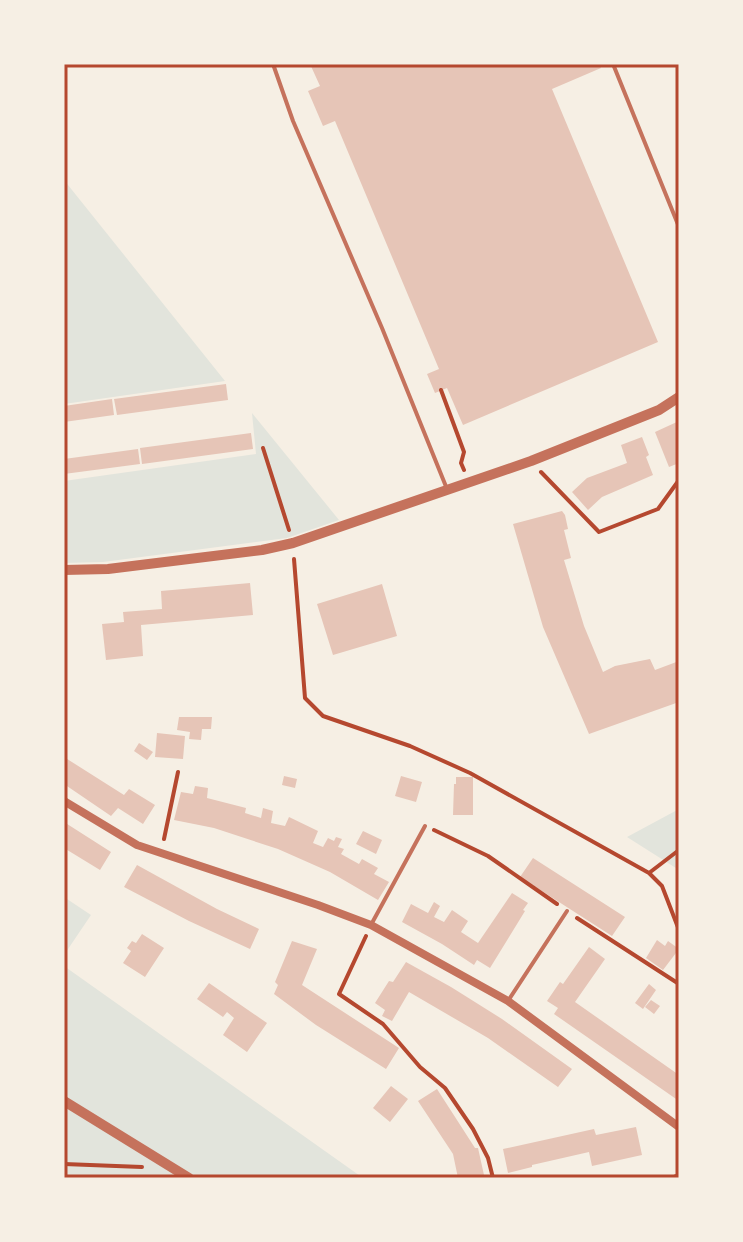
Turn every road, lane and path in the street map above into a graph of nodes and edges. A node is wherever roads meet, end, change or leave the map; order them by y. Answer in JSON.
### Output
{"nodes":[{"id":1,"x":273,"y":64,"type":"edge"},
{"id":2,"x":613,"y":64,"type":"edge"},
{"id":3,"x":679,"y":227,"type":"edge"},
{"id":4,"x":441,"y":390,"type":"dead end"},
{"id":5,"x":679,"y":397,"type":"edge"},
{"id":6,"x":263,"y":448,"type":"dead end"},
{"id":7,"x":531,"y":461,"type":"junction"},
{"id":8,"x":679,"y":480,"type":"edge"},
{"id":9,"x":469,"y":483,"type":"junction"},
{"id":10,"x":448,"y":491,"type":"junction"},
{"id":11,"x":293,"y":543,"type":"junction"},
{"id":12,"x":64,"y":570,"type":"edge"},
{"id":13,"x":178,"y":772,"type":"dead end"},
{"id":14,"x":64,"y":801,"type":"edge"},
{"id":15,"x":425,"y":826,"type":"joint"},
{"id":16,"x":679,"y":850,"type":"edge"},
{"id":17,"x":161,"y":853,"type":"junction"},
{"id":18,"x":649,"y":873,"type":"junction"},
{"id":19,"x":567,"y":911,"type":"junction"},
{"id":20,"x":371,"y":925,"type":"junction"},
{"id":21,"x":679,"y":930,"type":"edge"},
{"id":22,"x":679,"y":984,"type":"edge"},
{"id":23,"x":508,"y":1001,"type":"junction"},
{"id":24,"x":64,"y":1101,"type":"edge"},
{"id":25,"x":679,"y":1127,"type":"edge"},
{"id":26,"x":158,"y":1160,"type":"junction"},
{"id":27,"x":64,"y":1164,"type":"edge"},
{"id":28,"x":189,"y":1178,"type":"edge"},
{"id":29,"x":493,"y":1178,"type":"edge"}],
"edges":[{"from":1,"to":10,"type":"lane"},
{"from":2,"to":3,"type":"lane"},
{"from":4,"to":9,"type":"path"},
{"from":5,"to":7,"type":"street"},
{"from":6,"to":11,"type":"path"},
{"from":7,"to":8,"type":"path"},
{"from":7,"to":9,"type":"street"},
{"from":9,"to":10,"type":"street"},
{"from":10,"to":11,"type":"street"},
{"from":11,"to":12,"type":"street"},
{"from":11,"to":18,"type":"path"},
{"from":13,"to":17,"type":"path"},
{"from":14,"to":17,"type":"street"},
{"from":15,"to":19,"type":"path"},
{"from":15,"to":20,"type":"lane"},
{"from":16,"to":18,"type":"path"},
{"from":17,"to":20,"type":"street"},
{"from":18,"to":21,"type":"path"},
{"from":19,"to":22,"type":"path"},
{"from":19,"to":23,"type":"lane"},
{"from":20,"to":23,"type":"street"},
{"from":20,"to":29,"type":"path"},
{"from":23,"to":25,"type":"street"},
{"from":24,"to":26,"type":"street"},
{"from":26,"to":27,"type":"path"},
{"from":26,"to":28,"type":"street"}]}
